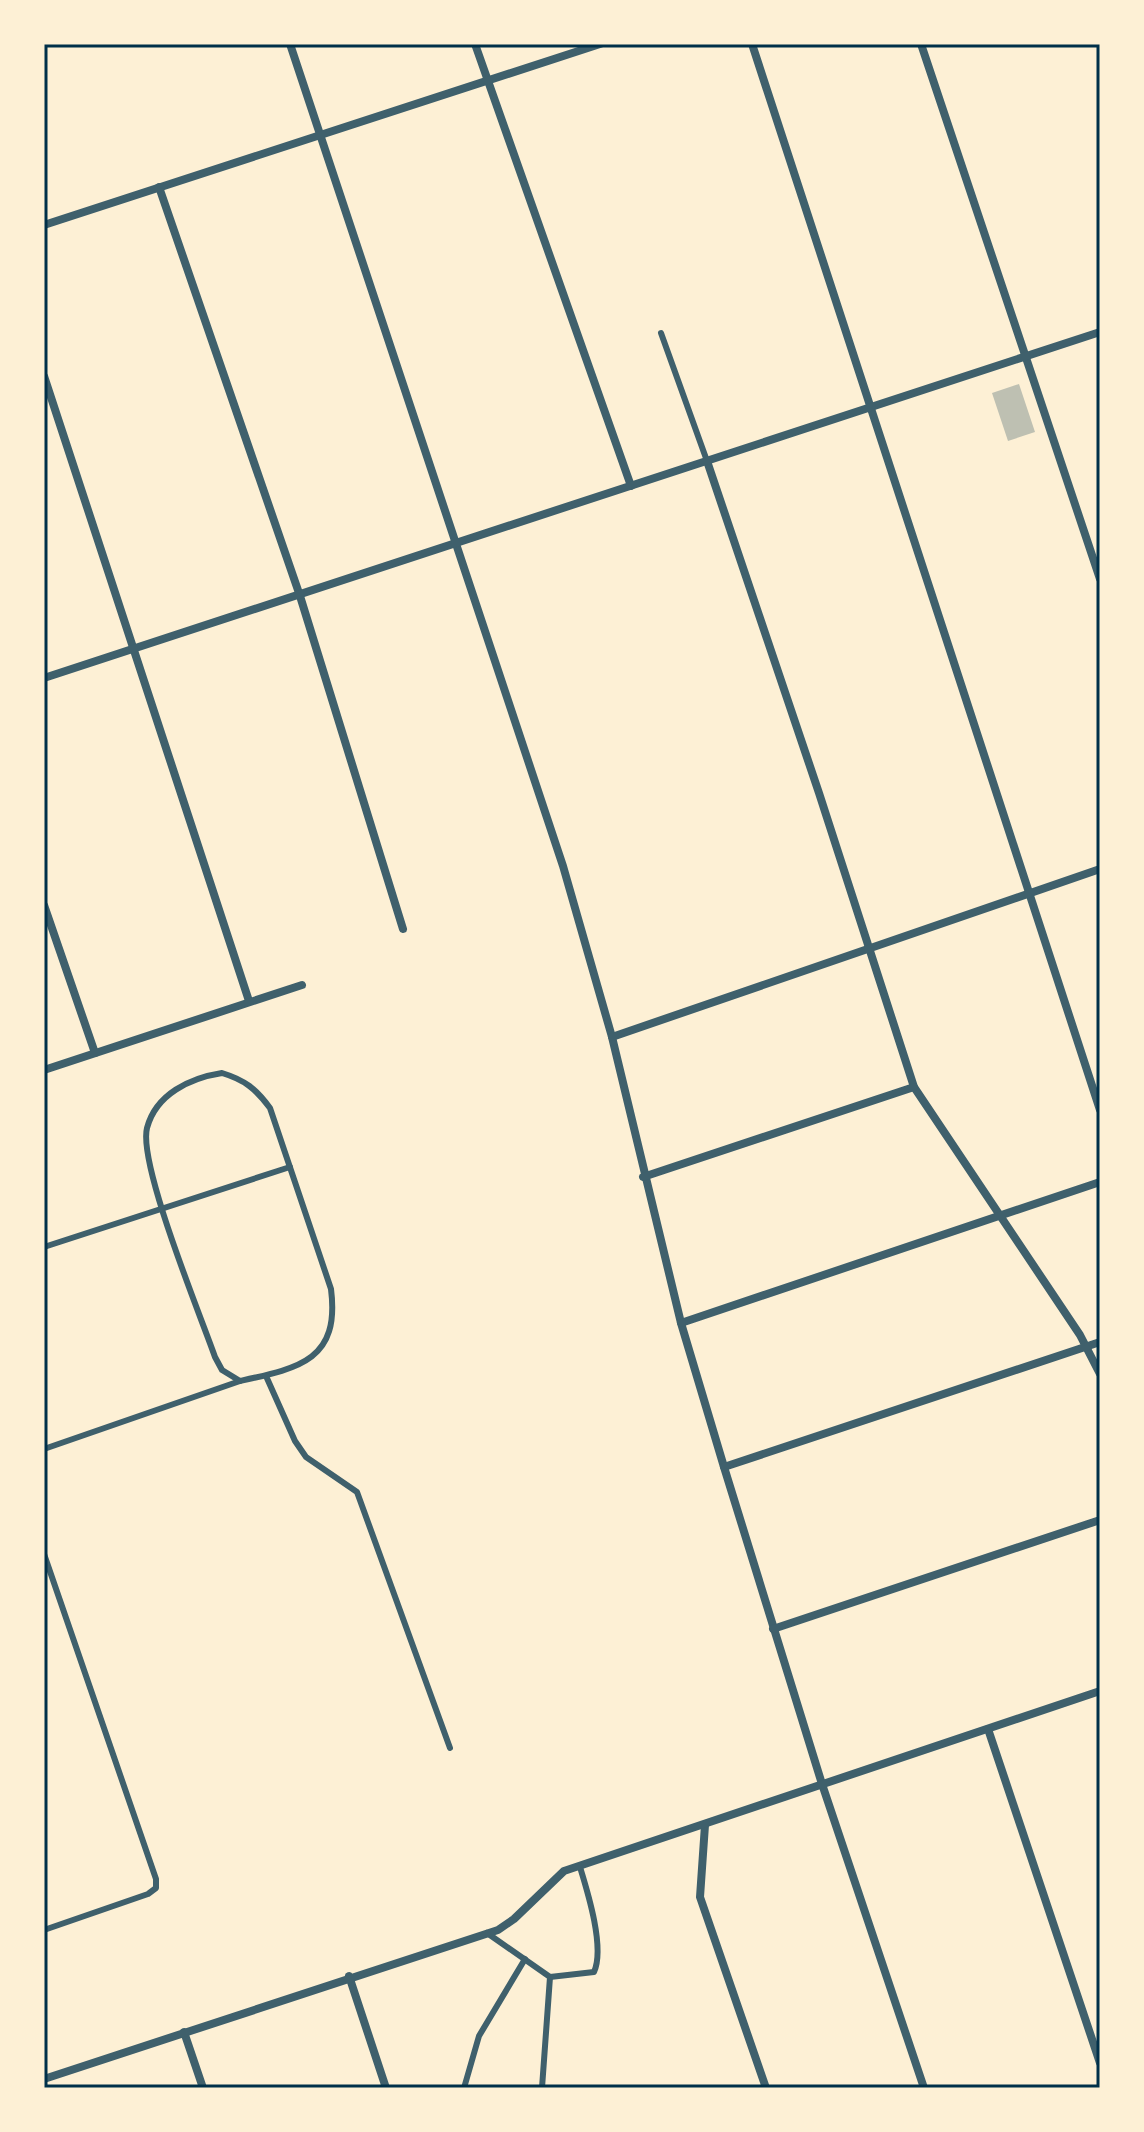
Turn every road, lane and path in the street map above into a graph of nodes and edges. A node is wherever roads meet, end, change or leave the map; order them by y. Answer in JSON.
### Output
{"nodes":[{"id":1,"x":290,"y":44,"type":"edge"},
{"id":2,"x":475,"y":44,"type":"edge"},
{"id":3,"x":600,"y":44,"type":"edge"},
{"id":4,"x":752,"y":44,"type":"edge"},
{"id":5,"x":921,"y":44,"type":"edge"},
{"id":6,"x":488,"y":80,"type":"junction"},
{"id":7,"x":321,"y":135,"type":"junction"},
{"id":8,"x":159,"y":187,"type":"junction"},
{"id":9,"x":44,"y":225,"type":"edge"},
{"id":10,"x":1100,"y":332,"type":"edge"},
{"id":11,"x":661,"y":333,"type":"dead end"},
{"id":12,"x":1026,"y":356,"type":"junction"},
{"id":13,"x":44,"y":376,"type":"edge"},
{"id":14,"x":869,"y":408,"type":"junction"},
{"id":15,"x":707,"y":461,"type":"junction"},
{"id":16,"x":631,"y":486,"type":"junction"},
{"id":17,"x":458,"y":544,"type":"junction"},
{"id":18,"x":1100,"y":579,"type":"edge"},
{"id":19,"x":300,"y":596,"type":"junction"},
{"id":20,"x":135,"y":648,"type":"junction"},
{"id":21,"x":44,"y":678,"type":"edge"},
{"id":22,"x":1100,"y":869,"type":"edge"},
{"id":23,"x":1028,"y":893,"type":"junction"},
{"id":24,"x":44,"y":905,"type":"edge"},
{"id":25,"x":403,"y":929,"type":"dead end"},
{"id":26,"x":869,"y":948,"type":"junction"},
{"id":27,"x":302,"y":985,"type":"dead end"},
{"id":28,"x":249,"y":1001,"type":"junction"},
{"id":29,"x":612,"y":1037,"type":"junction"},
{"id":30,"x":95,"y":1053,"type":"junction"},
{"id":31,"x":44,"y":1070,"type":"edge"},
{"id":32,"x":914,"y":1087,"type":"junction"},
{"id":33,"x":1100,"y":1110,"type":"edge"},
{"id":34,"x":290,"y":1167,"type":"junction"},
{"id":35,"x":643,"y":1177,"type":"junction"},
{"id":36,"x":1100,"y":1182,"type":"edge"},
{"id":37,"x":162,"y":1208,"type":"junction"},
{"id":38,"x":1000,"y":1215,"type":"junction"},
{"id":39,"x":44,"y":1247,"type":"edge"},
{"id":40,"x":681,"y":1323,"type":"junction"},
{"id":41,"x":1100,"y":1342,"type":"edge"},
{"id":42,"x":1087,"y":1347,"type":"junction"},
{"id":43,"x":1100,"y":1374,"type":"edge"},
{"id":44,"x":266,"y":1376,"type":"junction"},
{"id":45,"x":240,"y":1381,"type":"junction"},
{"id":46,"x":44,"y":1449,"type":"edge"},
{"id":47,"x":724,"y":1467,"type":"junction"},
{"id":48,"x":1100,"y":1520,"type":"edge"},
{"id":49,"x":44,"y":1554,"type":"edge"},
{"id":50,"x":773,"y":1629,"type":"junction"},
{"id":51,"x":1100,"y":1691,"type":"edge"},
{"id":52,"x":988,"y":1729,"type":"junction"},
{"id":53,"x":450,"y":1748,"type":"dead end"},
{"id":54,"x":822,"y":1784,"type":"junction"},
{"id":55,"x":705,"y":1825,"type":"junction"},
{"id":56,"x":580,"y":1867,"type":"junction"},
{"id":57,"x":44,"y":1930,"type":"edge"},
{"id":58,"x":486,"y":1933,"type":"junction"},
{"id":59,"x":525,"y":1959,"type":"junction"},
{"id":60,"x":349,"y":1976,"type":"junction"},
{"id":61,"x":550,"y":1977,"type":"junction"},
{"id":62,"x":184,"y":2032,"type":"junction"},
{"id":63,"x":1100,"y":2063,"type":"edge"},
{"id":64,"x":44,"y":2079,"type":"edge"},
{"id":65,"x":203,"y":2088,"type":"edge"},
{"id":66,"x":386,"y":2088,"type":"edge"},
{"id":67,"x":464,"y":2088,"type":"edge"},
{"id":68,"x":542,"y":2088,"type":"edge"},
{"id":69,"x":766,"y":2088,"type":"edge"},
{"id":70,"x":924,"y":2088,"type":"edge"}],
"edges":[{"from":1,"to":7,"type":"street"},
{"from":2,"to":6,"type":"street"},
{"from":3,"to":6,"type":"street"},
{"from":4,"to":14,"type":"street"},
{"from":5,"to":12,"type":"street"},
{"from":6,"to":7,"type":"street"},
{"from":6,"to":16,"type":"street"},
{"from":7,"to":8,"type":"street"},
{"from":7,"to":17,"type":"street"},
{"from":8,"to":9,"type":"street"},
{"from":8,"to":19,"type":"street"},
{"from":10,"to":12,"type":"street"},
{"from":11,"to":15,"type":"lane"},
{"from":12,"to":14,"type":"street"},
{"from":12,"to":18,"type":"street"},
{"from":13,"to":20,"type":"street"},
{"from":14,"to":15,"type":"street"},
{"from":14,"to":23,"type":"street"},
{"from":15,"to":16,"type":"street"},
{"from":15,"to":26,"type":"street"},
{"from":16,"to":17,"type":"street"},
{"from":17,"to":19,"type":"street"},
{"from":17,"to":29,"type":"street"},
{"from":19,"to":20,"type":"street"},
{"from":19,"to":25,"type":"street"},
{"from":20,"to":21,"type":"street"},
{"from":20,"to":28,"type":"street"},
{"from":22,"to":23,"type":"street"},
{"from":23,"to":26,"type":"street"},
{"from":23,"to":33,"type":"street"},
{"from":24,"to":30,"type":"street"},
{"from":26,"to":29,"type":"street"},
{"from":26,"to":32,"type":"street"},
{"from":27,"to":28,"type":"street"},
{"from":28,"to":30,"type":"street"},
{"from":29,"to":35,"type":"street"},
{"from":30,"to":31,"type":"street"},
{"from":32,"to":35,"type":"street"},
{"from":32,"to":38,"type":"street"},
{"from":34,"to":37,"type":"lane"},
{"from":34,"to":37,"type":"lane"},
{"from":34,"to":44,"type":"lane"},
{"from":35,"to":40,"type":"street"},
{"from":36,"to":38,"type":"street"},
{"from":37,"to":39,"type":"lane"},
{"from":37,"to":45,"type":"lane"},
{"from":38,"to":40,"type":"street"},
{"from":38,"to":42,"type":"street"},
{"from":40,"to":47,"type":"street"},
{"from":41,"to":42,"type":"street"},
{"from":42,"to":43,"type":"street"},
{"from":42,"to":47,"type":"street"},
{"from":44,"to":45,"type":"lane"},
{"from":44,"to":53,"type":"lane"},
{"from":45,"to":46,"type":"lane"},
{"from":47,"to":50,"type":"street"},
{"from":48,"to":50,"type":"street"},
{"from":49,"to":57,"type":"lane"},
{"from":50,"to":54,"type":"street"},
{"from":51,"to":52,"type":"street"},
{"from":52,"to":54,"type":"street"},
{"from":52,"to":63,"type":"street"},
{"from":54,"to":55,"type":"street"},
{"from":54,"to":70,"type":"street"},
{"from":55,"to":56,"type":"street"},
{"from":55,"to":69,"type":"street"},
{"from":56,"to":58,"type":"street"},
{"from":56,"to":61,"type":"lane"},
{"from":58,"to":59,"type":"lane"},
{"from":58,"to":60,"type":"street"},
{"from":59,"to":61,"type":"lane"},
{"from":59,"to":67,"type":"lane"},
{"from":60,"to":62,"type":"street"},
{"from":60,"to":66,"type":"street"},
{"from":61,"to":68,"type":"lane"},
{"from":62,"to":64,"type":"street"},
{"from":62,"to":65,"type":"street"}]}
